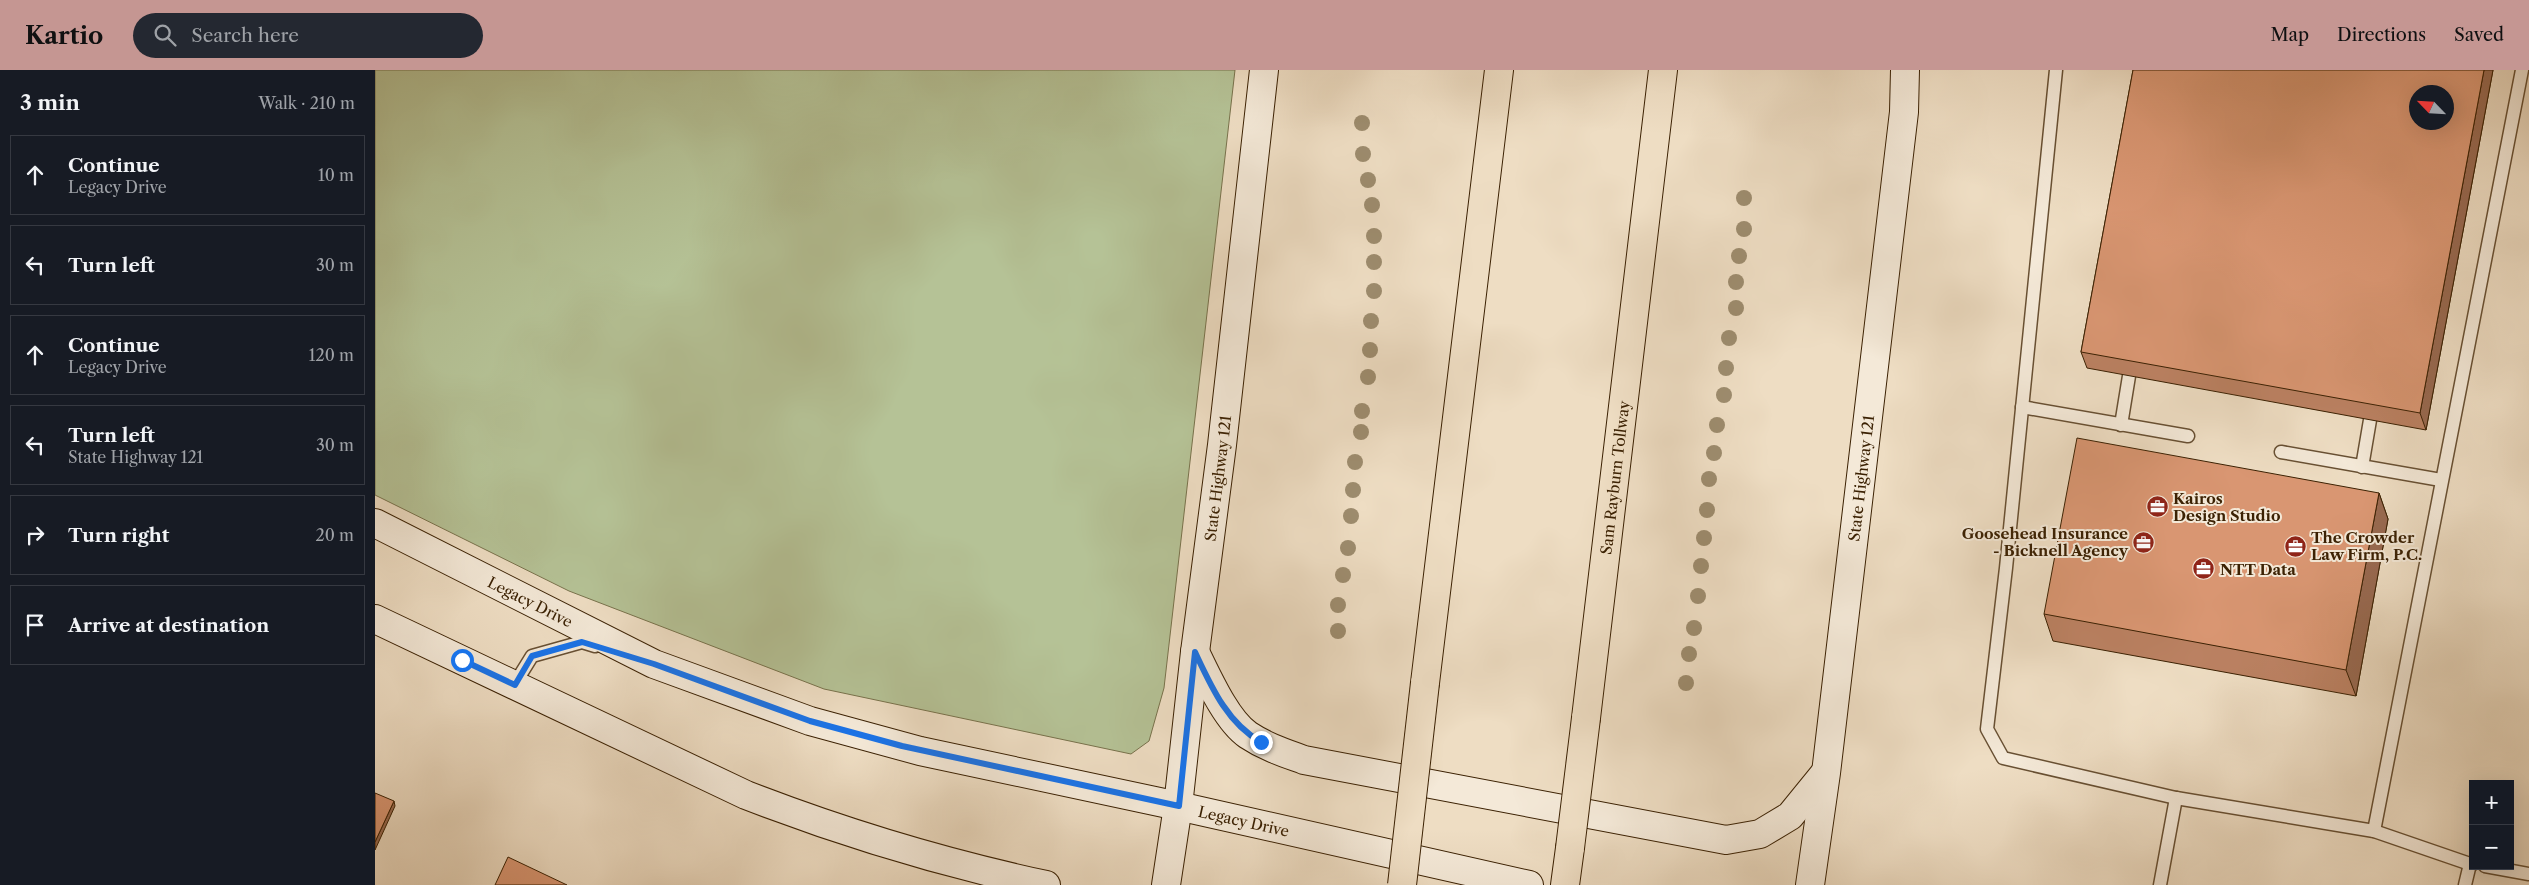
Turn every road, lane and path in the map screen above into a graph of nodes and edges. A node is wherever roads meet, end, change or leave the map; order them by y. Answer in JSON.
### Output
{"nodes":[{"id":1,"x":1264,"y":70,"type":"edge"},
{"id":2,"x":1499,"y":70,"type":"edge"},
{"id":3,"x":1663,"y":70,"type":"edge"},
{"id":4,"x":1672,"y":70,"type":"edge"},
{"id":5,"x":1905,"y":70,"type":"edge"},
{"id":6,"x":2055,"y":70,"type":"edge"},
{"id":7,"x":2522,"y":70,"type":"edge"},
{"id":8,"x":1656,"y":133,"type":"junction"},
{"id":9,"x":2129,"y":376,"type":"edge"},
{"id":10,"x":2022,"y":407,"type":"junction"},
{"id":11,"x":2371,"y":420,"type":"edge"},
{"id":12,"x":2121,"y":425,"type":"junction"},
{"id":13,"x":2188,"y":436,"type":"dead end"},
{"id":14,"x":2281,"y":452,"type":"dead end"},
{"id":15,"x":2362,"y":466,"type":"junction"},
{"id":16,"x":2441,"y":480,"type":"junction"},
{"id":17,"x":375,"y":523,"type":"edge"},
{"id":18,"x":375,"y":619,"type":"edge"},
{"id":19,"x":1195,"y":652,"type":"junction"},
{"id":20,"x":654,"y":664,"type":"junction"},
{"id":21,"x":515,"y":685,"type":"junction"},
{"id":22,"x":1826,"y":773,"type":"junction"},
{"id":23,"x":2176,"y":798,"type":"junction"},
{"id":24,"x":1179,"y":806,"type":"junction"},
{"id":25,"x":2374,"y":831,"type":"junction"},
{"id":26,"x":2469,"y":863,"type":"edge"},
{"id":27,"x":2469,"y":870,"type":"edge"},
{"id":28,"x":2507,"y":870,"type":"edge"},
{"id":29,"x":2529,"y":874,"type":"edge"},
{"id":30,"x":1046,"y":885,"type":"edge"},
{"id":31,"x":1166,"y":885,"type":"edge"},
{"id":32,"x":1402,"y":885,"type":"edge"},
{"id":33,"x":1529,"y":885,"type":"edge"},
{"id":34,"x":1565,"y":885,"type":"edge"},
{"id":35,"x":1810,"y":885,"type":"edge"},
{"id":36,"x":2160,"y":885,"type":"edge"},
{"id":37,"x":2465,"y":885,"type":"edge"}],
"edges":[{"from":1,"to":19,"type":"main road","name":"State Highway 121"},
{"from":2,"to":32,"type":"highway","bridge":true},
{"from":3,"to":8,"type":"highway","name":"Sam Rayburn Tollway"},
{"from":4,"to":8,"type":"highway"},
{"from":5,"to":22,"type":"main road","name":"State Highway 121"},
{"from":6,"to":10,"type":"lane"},
{"from":7,"to":16,"type":"lane"},
{"from":8,"to":34,"type":"highway","name":"Sam Rayburn Tollway","bridge":true},
{"from":9,"to":12,"type":"lane"},
{"from":10,"to":12,"type":"lane"},
{"from":10,"to":23,"type":"lane"},
{"from":11,"to":15,"type":"lane"},
{"from":12,"to":13,"type":"lane"},
{"from":14,"to":15,"type":"lane"},
{"from":15,"to":16,"type":"lane"},
{"from":16,"to":25,"type":"lane"},
{"from":17,"to":20,"type":"main road","name":"Legacy Drive"},
{"from":18,"to":21,"type":"main road"},
{"from":19,"to":22,"type":"main road"},
{"from":19,"to":24,"type":"main road","name":"State Highway 121"},
{"from":20,"to":21,"type":"lane"},
{"from":20,"to":24,"type":"main road","name":"Legacy Drive"},
{"from":21,"to":30,"type":"main road"},
{"from":22,"to":35,"type":"main road","name":"State Highway 121"},
{"from":23,"to":25,"type":"lane"},
{"from":23,"to":36,"type":"lane"},
{"from":24,"to":31,"type":"main road","name":"State Highway 121"},
{"from":24,"to":33,"type":"main road","name":"Legacy Drive"},
{"from":25,"to":26,"type":"lane"},
{"from":27,"to":37,"type":"lane"},
{"from":28,"to":29,"type":"lane"}]}
